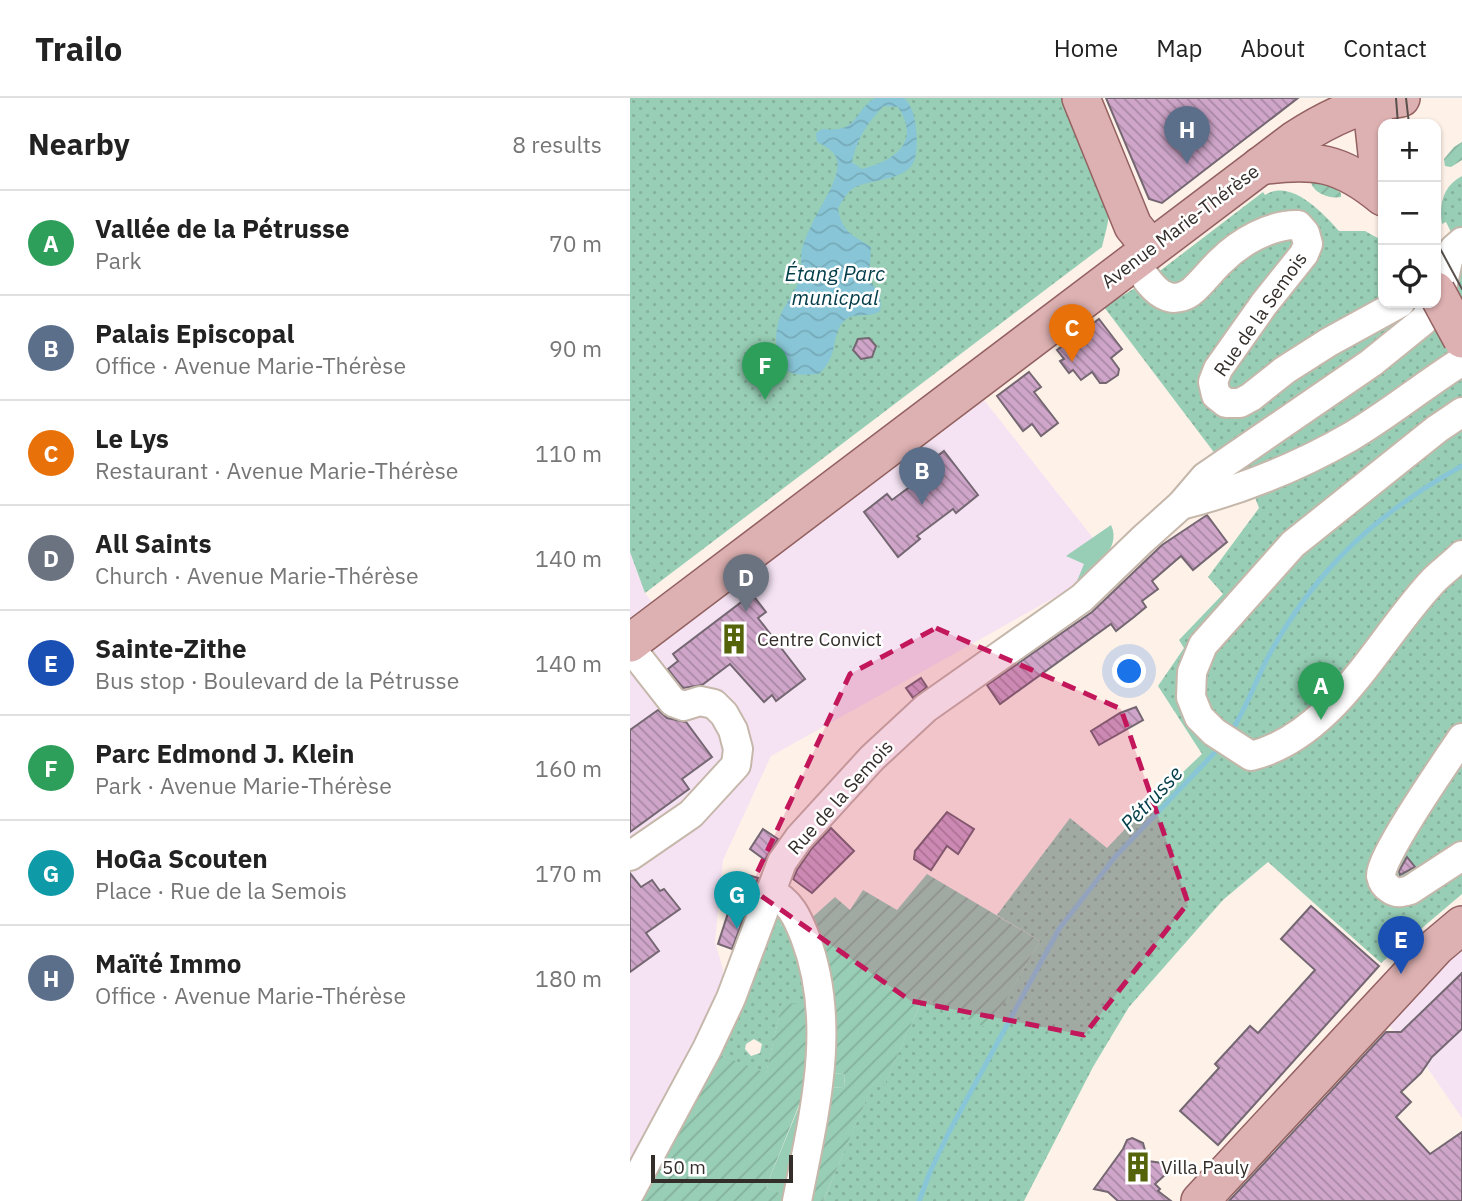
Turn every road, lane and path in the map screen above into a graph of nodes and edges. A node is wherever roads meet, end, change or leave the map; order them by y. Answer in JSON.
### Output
{"nodes":[{"id":1,"x":1082,"y":98,"type":"edge"},
{"id":2,"x":1381,"y":100,"type":"edge"},
{"id":3,"x":1261,"y":166,"type":"junction"},
{"id":4,"x":1381,"y":182,"type":"edge"},
{"id":5,"x":1378,"y":193,"type":"edge"},
{"id":6,"x":1462,"y":242,"type":"edge"},
{"id":7,"x":1142,"y":253,"type":"junction"},
{"id":8,"x":1441,"y":278,"type":"edge"},
{"id":9,"x":1441,"y":293,"type":"edge"},
{"id":10,"x":1391,"y":308,"type":"edge"},
{"id":11,"x":1434,"y":308,"type":"edge"},
{"id":12,"x":1462,"y":339,"type":"edge"},
{"id":13,"x":1462,"y":361,"type":"edge"},
{"id":14,"x":1462,"y":412,"type":"edge"},
{"id":15,"x":1181,"y":505,"type":"junction"},
{"id":16,"x":1462,"y":555,"type":"edge"},
{"id":17,"x":630,"y":645,"type":"edge"},
{"id":18,"x":1462,"y":738,"type":"edge"},
{"id":19,"x":630,"y":856,"type":"edge"},
{"id":20,"x":1462,"y":856,"type":"edge"},
{"id":21,"x":771,"y":892,"type":"junction"},
{"id":22,"x":1462,"y":925,"type":"edge"},
{"id":23,"x":630,"y":1192,"type":"edge"},
{"id":24,"x":797,"y":1201,"type":"edge"},
{"id":25,"x":1200,"y":1201,"type":"edge"}],
"edges":[{"from":1,"to":7,"type":"main road"},
{"from":2,"to":3,"type":"main road","name":"Avenue Marie-Thérèse"},
{"from":2,"to":4,"type":"main road"},
{"from":3,"to":5,"type":"main road"},
{"from":3,"to":7,"type":"main road","name":"Avenue Marie-Thérèse"},
{"from":6,"to":8,"type":"street","name":"Rue de la Semois"},
{"from":7,"to":10,"type":"street","name":"Rue de la Semois"},
{"from":7,"to":17,"type":"main road","name":"Avenue Marie-Thérèse"},
{"from":9,"to":12,"type":"main road","bridge":true},
{"from":11,"to":15,"type":"street","name":"Rue de la Semois"},
{"from":13,"to":15,"type":"street"},
{"from":14,"to":16,"type":"street"},
{"from":15,"to":21,"type":"street","name":"Rue de la Semois"},
{"from":17,"to":19,"type":"street"},
{"from":18,"to":20,"type":"street"},
{"from":21,"to":23,"type":"street","name":"Rue de la Semois"},
{"from":21,"to":24,"type":"street"},
{"from":22,"to":25,"type":"main road"}]}
